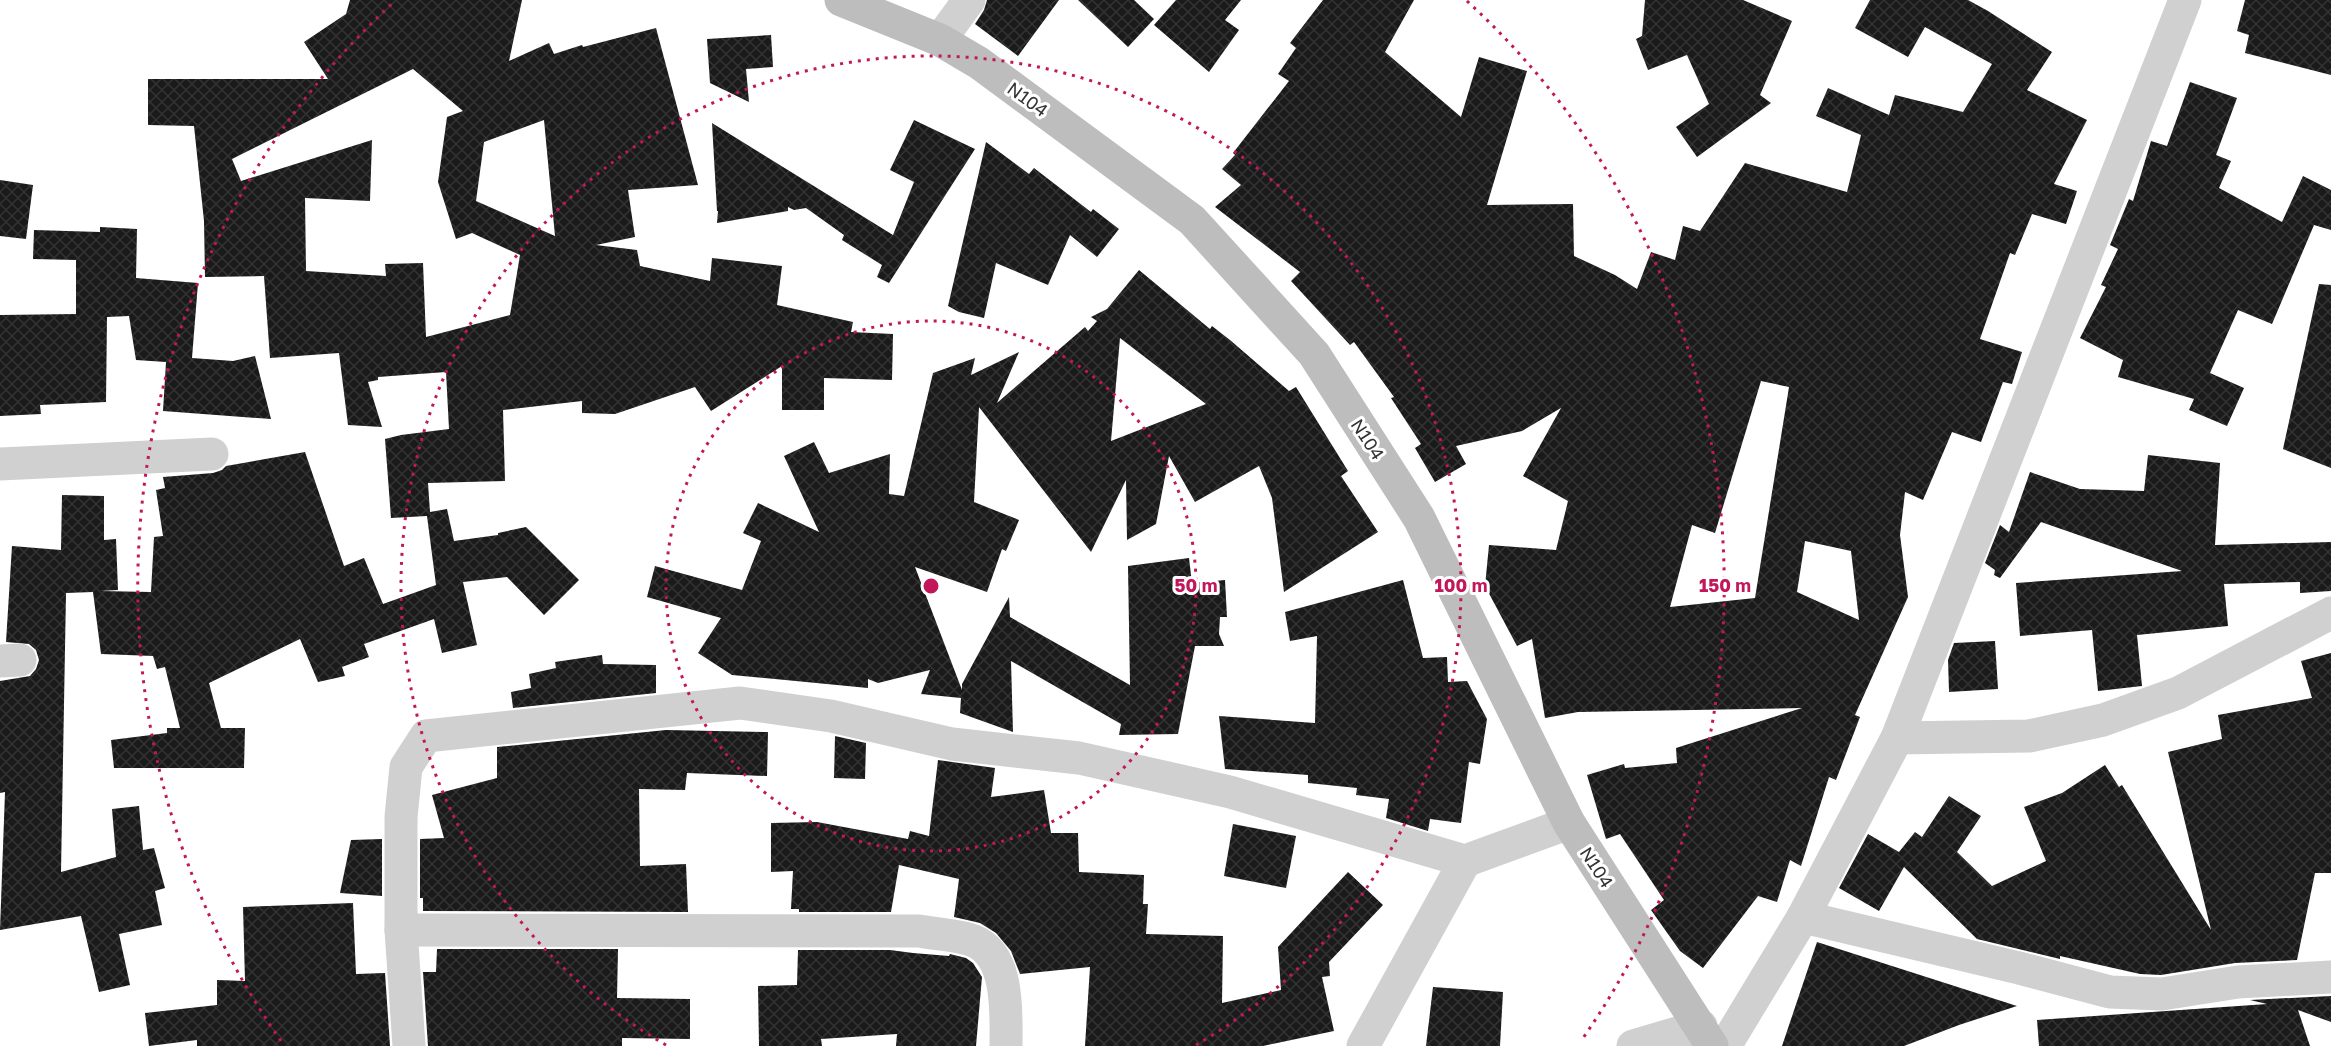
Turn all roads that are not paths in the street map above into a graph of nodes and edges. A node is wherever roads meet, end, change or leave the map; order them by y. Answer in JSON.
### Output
{"nodes":[{"id":1,"x":841,"y":0,"type":"edge"},
{"id":2,"x":969,"y":0,"type":"edge"},
{"id":3,"x":2185,"y":0,"type":"edge"},
{"id":4,"x":940,"y":40,"type":"junction"},
{"id":5,"x":212,"y":454,"type":"dead end"},
{"id":6,"x":0,"y":464,"type":"edge"},
{"id":7,"x":2331,"y":613,"type":"edge"},
{"id":8,"x":1897,"y":738,"type":"junction"},
{"id":9,"x":1569,"y":823,"type":"junction"},
{"id":10,"x":1465,"y":861,"type":"junction"},
{"id":11,"x":1803,"y":917,"type":"junction"},
{"id":12,"x":401,"y":930,"type":"junction"},
{"id":13,"x":2331,"y":977,"type":"edge"},
{"id":14,"x":1713,"y":1039,"type":"edge"},
{"id":15,"x":409,"y":1046,"type":"edge"},
{"id":16,"x":1006,"y":1046,"type":"edge"},
{"id":17,"x":1363,"y":1046,"type":"edge"},
{"id":18,"x":1633,"y":1046,"type":"edge"}],
"edges":[{"from":1,"to":4,"type":"street","name":"N104","number":"N104"},
{"from":2,"to":4,"type":"street"},
{"from":3,"to":8,"type":"street"},
{"from":4,"to":9,"type":"street","name":"N104","number":"N104"},
{"from":5,"to":6,"type":"street"},
{"from":7,"to":8,"type":"street"},
{"from":8,"to":11,"type":"street"},
{"from":9,"to":10,"type":"street"},
{"from":9,"to":14,"type":"street","name":"N104","number":"N104"},
{"from":10,"to":12,"type":"street"},
{"from":10,"to":17,"type":"street"},
{"from":11,"to":13,"type":"street"},
{"from":11,"to":14,"type":"street"},
{"from":12,"to":15,"type":"street"},
{"from":12,"to":16,"type":"street"},
{"from":14,"to":18,"type":"street"}]}
